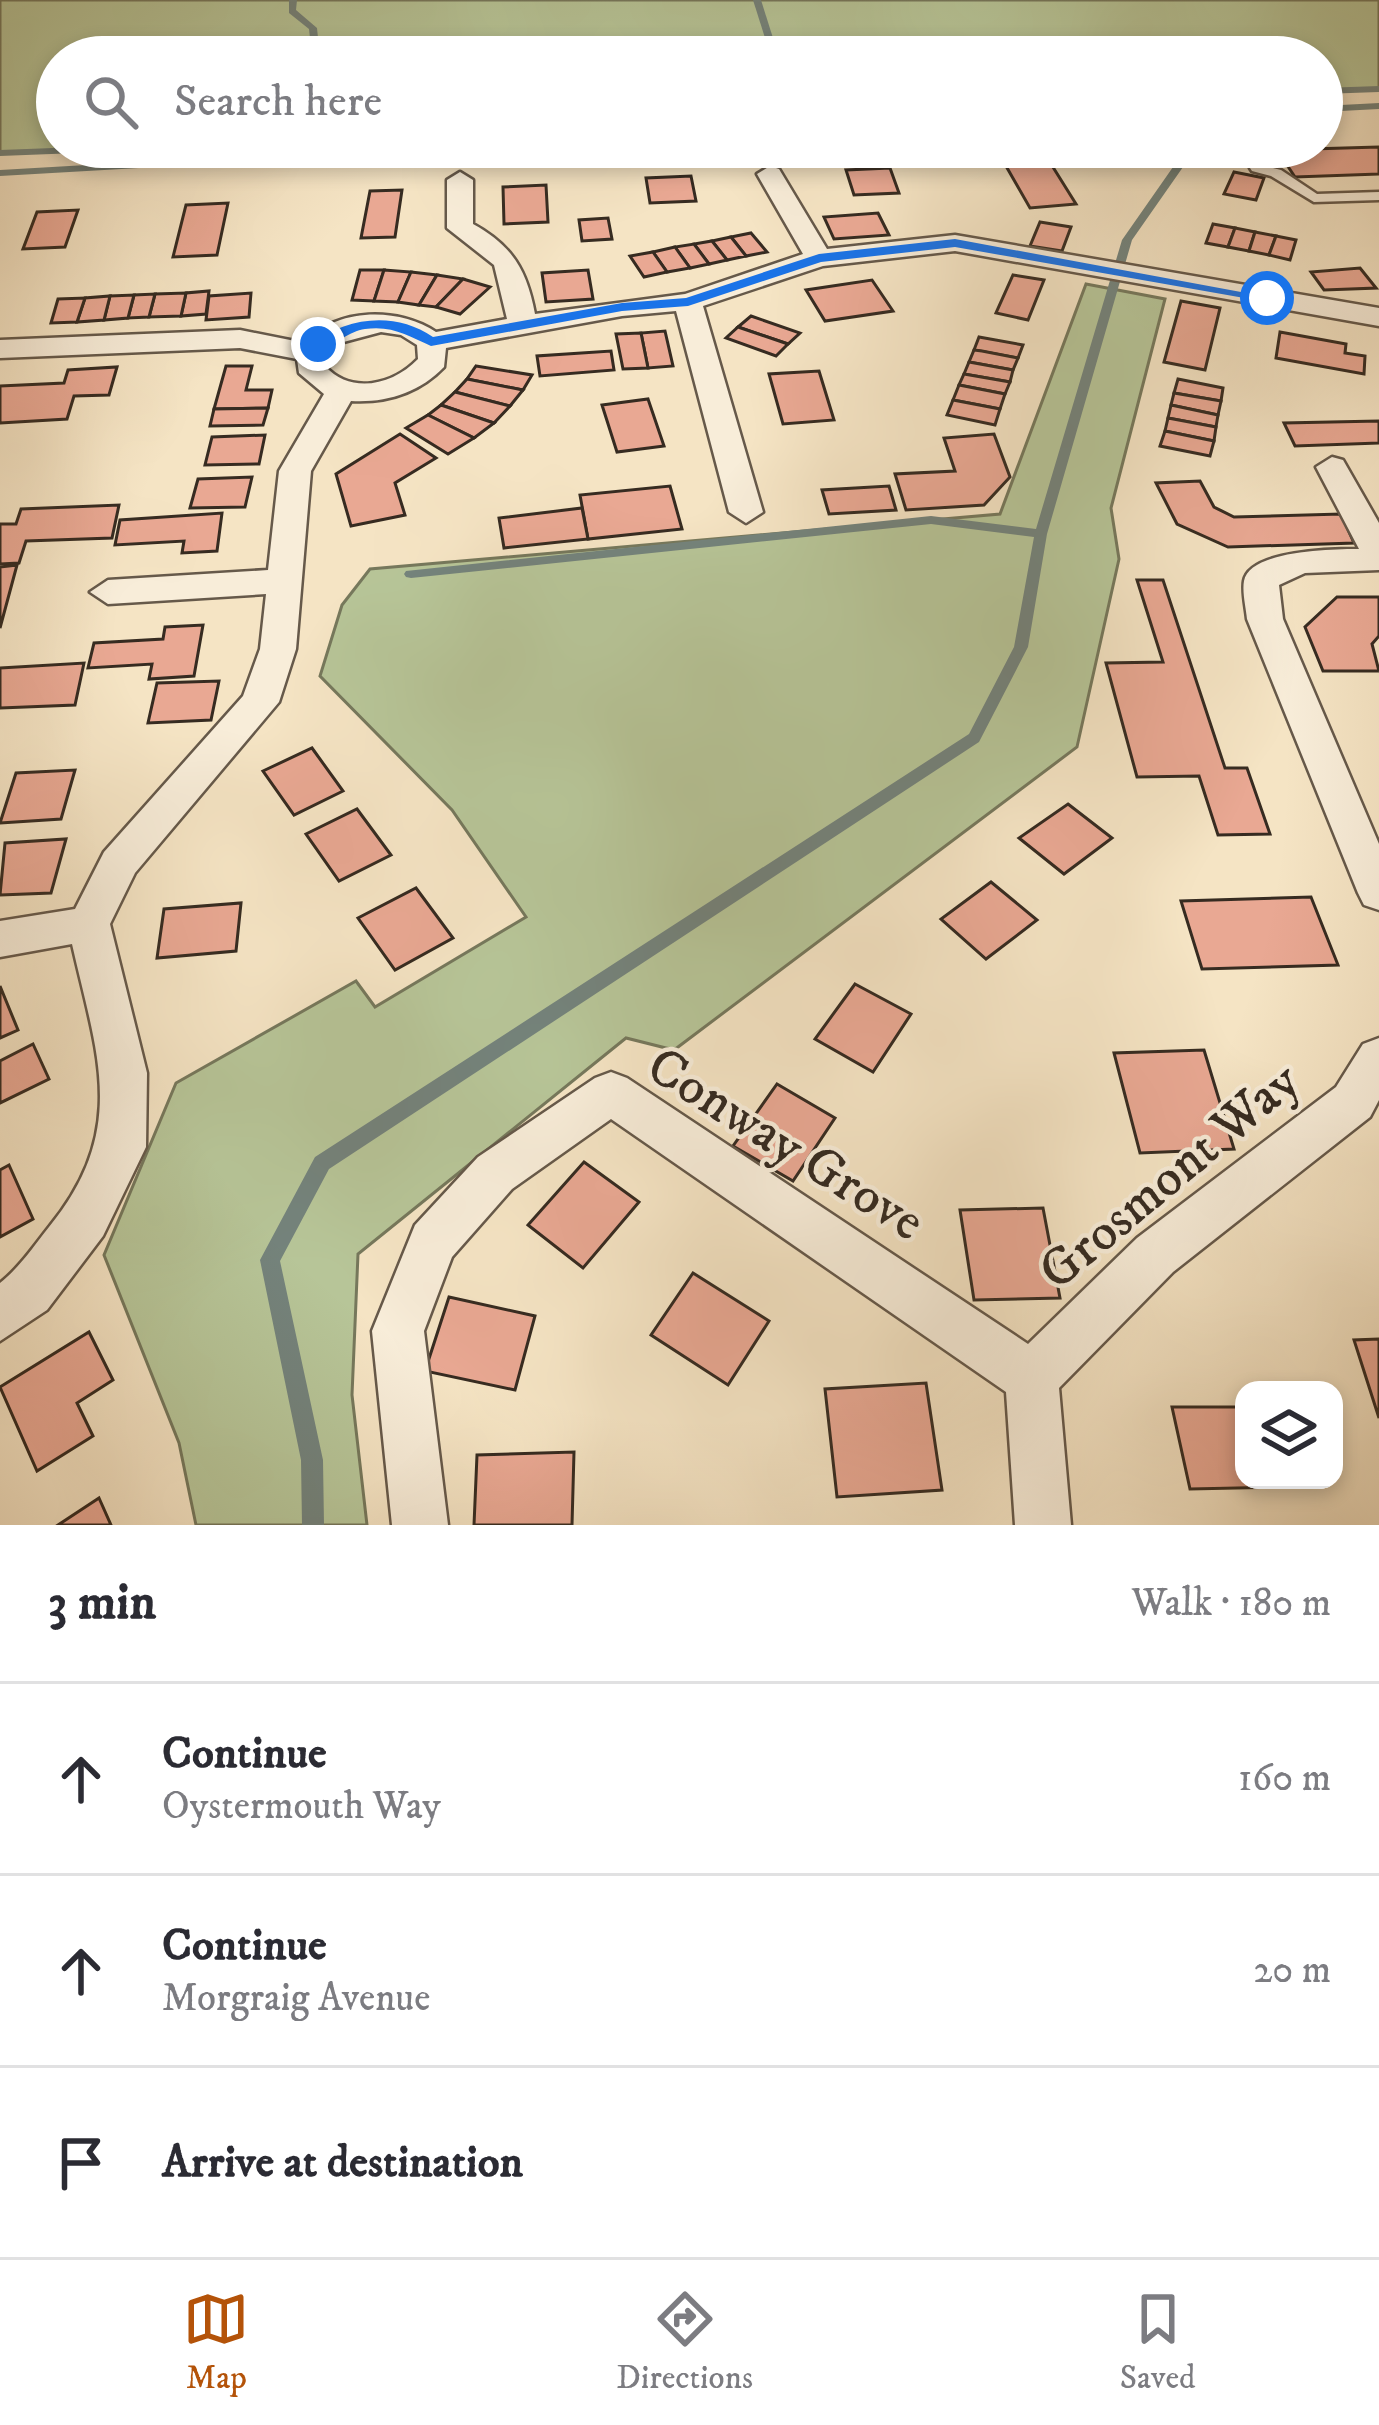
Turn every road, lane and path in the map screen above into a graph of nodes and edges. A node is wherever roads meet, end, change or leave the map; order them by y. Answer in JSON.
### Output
{"nodes":[{"id":1,"x":1257,"y":168,"type":"dead end"},
{"id":2,"x":770,"y":174,"type":"dead end"},
{"id":3,"x":460,"y":180,"type":"dead end"},
{"id":4,"x":1379,"y":196,"type":"edge"},
{"id":5,"x":819,"y":258,"type":"junction"},
{"id":6,"x":688,"y":302,"type":"junction"},
{"id":7,"x":1379,"y":317,"type":"edge"},
{"id":8,"x":522,"y":324,"type":"junction"},
{"id":9,"x":431,"y":342,"type":"junction"},
{"id":10,"x":0,"y":349,"type":"edge"},
{"id":11,"x":311,"y":353,"type":"junction"},
{"id":12,"x":342,"y":390,"type":"junction"},
{"id":13,"x":1332,"y":466,"type":"dead end"},
{"id":14,"x":746,"y":512,"type":"dead end"},
{"id":15,"x":1379,"y":556,"type":"edge"},
{"id":16,"x":284,"y":581,"type":"junction"},
{"id":17,"x":108,"y":592,"type":"dead end"},
{"id":18,"x":1379,"y":892,"type":"edge"},
{"id":19,"x":89,"y":924,"type":"junction"},
{"id":20,"x":0,"y":939,"type":"edge"},
{"id":21,"x":1379,"y":1058,"type":"edge"},
{"id":22,"x":0,"y":1316,"type":"edge"},
{"id":23,"x":1032,"y":1378,"type":"junction"},
{"id":24,"x":420,"y":1525,"type":"edge"},
{"id":25,"x":1043,"y":1525,"type":"edge"}],
"edges":[{"from":1,"to":4,"type":"lane"},
{"from":2,"to":5,"type":"street"},
{"from":3,"to":8,"type":"street"},
{"from":5,"to":6,"type":"street"},
{"from":5,"to":7,"type":"street"},
{"from":6,"to":8,"type":"street"},
{"from":6,"to":14,"type":"street"},
{"from":8,"to":9,"type":"street"},
{"from":9,"to":11,"type":"street"},
{"from":9,"to":12,"type":"street"},
{"from":10,"to":11,"type":"street"},
{"from":11,"to":12,"type":"street"},
{"from":12,"to":16,"type":"street"},
{"from":13,"to":15,"type":"street"},
{"from":15,"to":18,"type":"street"},
{"from":16,"to":17,"type":"street"},
{"from":16,"to":19,"type":"street"},
{"from":19,"to":20,"type":"street"},
{"from":19,"to":22,"type":"street"},
{"from":21,"to":23,"type":"street","name":"Grosmont Way"},
{"from":23,"to":24,"type":"street","name":"Conway Grove"},
{"from":23,"to":25,"type":"street"}]}
